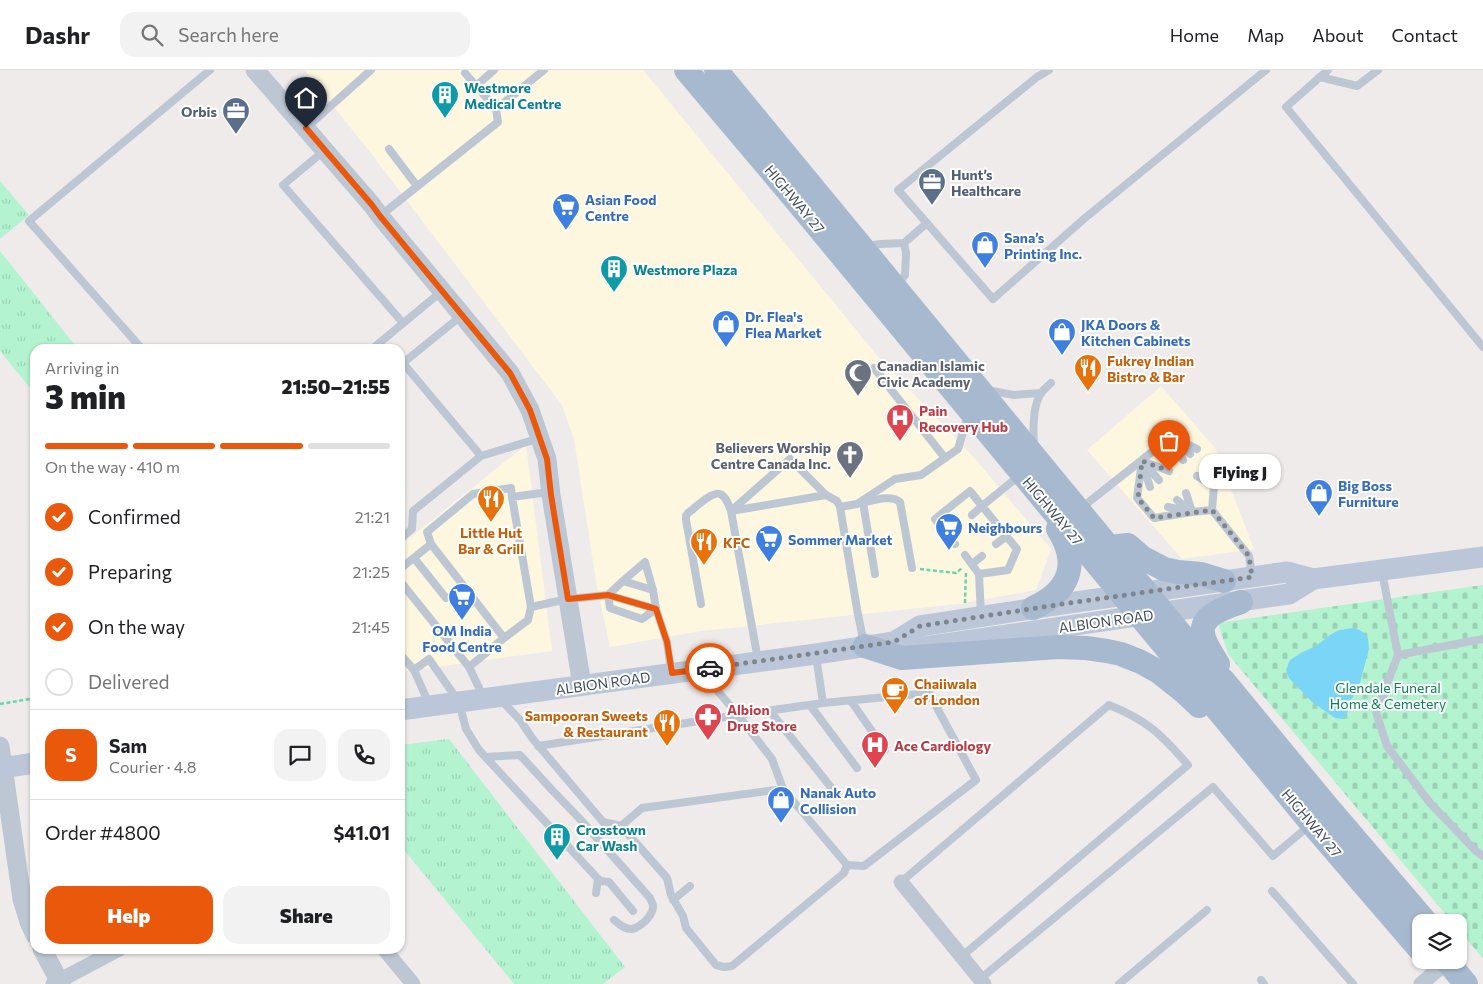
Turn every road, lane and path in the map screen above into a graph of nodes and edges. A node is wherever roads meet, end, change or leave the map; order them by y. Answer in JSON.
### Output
{"nodes":[{"id":1,"x":210,"y":70,"type":"edge"},
{"id":2,"x":255,"y":70,"type":"edge"},
{"id":3,"x":371,"y":70,"type":"edge"},
{"id":4,"x":494,"y":70,"type":"edge"},
{"id":5,"x":544,"y":70,"type":"edge"},
{"id":6,"x":686,"y":70,"type":"edge"},
{"id":7,"x":716,"y":70,"type":"edge"},
{"id":8,"x":1049,"y":70,"type":"edge"},
{"id":9,"x":1266,"y":70,"type":"edge"},
{"id":10,"x":1328,"y":70,"type":"edge"},
{"id":11,"x":1378,"y":70,"type":"edge"},
{"id":12,"x":465,"y":73,"type":"dead end"},
{"id":13,"x":1320,"y":77,"type":"junction"},
{"id":14,"x":476,"y":86,"type":"junction"},
{"id":15,"x":496,"y":109,"type":"junction"},
{"id":16,"x":306,"y":128,"type":"junction"},
{"id":17,"x":389,"y":149,"type":"dead end"},
{"id":18,"x":325,"y":150,"type":"junction"},
{"id":19,"x":417,"y":186,"type":"junction"},
{"id":20,"x":380,"y":216,"type":"junction"},
{"id":21,"x":927,"y":223,"type":"junction"},
{"id":22,"x":904,"y":242,"type":"junction"},
{"id":23,"x":862,"y":247,"type":"junction"},
{"id":24,"x":896,"y":288,"type":"junction"},
{"id":25,"x":443,"y":290,"type":"junction"},
{"id":26,"x":463,"y":315,"type":"junction"},
{"id":27,"x":403,"y":323,"type":"junction"},
{"id":28,"x":138,"y":344,"type":"edge"},
{"id":29,"x":378,"y":344,"type":"edge"},
{"id":30,"x":1483,"y":348,"type":"edge"},
{"id":31,"x":405,"y":362,"type":"edge"},
{"id":32,"x":405,"y":367,"type":"edge"},
{"id":33,"x":874,"y":368,"type":"dead end"},
{"id":34,"x":1051,"y":384,"type":"dead end"},
{"id":35,"x":979,"y":388,"type":"junction"},
{"id":36,"x":1041,"y":393,"type":"junction"},
{"id":37,"x":969,"y":410,"type":"junction"},
{"id":38,"x":1171,"y":437,"type":"junction"},
{"id":39,"x":540,"y":438,"type":"junction"},
{"id":40,"x":1194,"y":452,"type":"dead end"},
{"id":41,"x":481,"y":456,"type":"junction"},
{"id":42,"x":945,"y":458,"type":"junction"},
{"id":43,"x":1184,"y":460,"type":"dead end"},
{"id":44,"x":1142,"y":461,"type":"junction"},
{"id":45,"x":1028,"y":465,"type":"junction"},
{"id":46,"x":1212,"y":465,"type":"dead end"},
{"id":47,"x":1169,"y":471,"type":"dead end"},
{"id":48,"x":1204,"y":471,"type":"dead end"},
{"id":49,"x":1197,"y":476,"type":"dead end"},
{"id":50,"x":1159,"y":480,"type":"dead end"},
{"id":51,"x":1214,"y":486,"type":"junction"},
{"id":52,"x":1150,"y":487,"type":"dead end"},
{"id":53,"x":550,"y":492,"type":"junction"},
{"id":54,"x":1186,"y":493,"type":"dead end"},
{"id":55,"x":826,"y":495,"type":"junction"},
{"id":56,"x":512,"y":497,"type":"junction"},
{"id":57,"x":1177,"y":500,"type":"dead end"},
{"id":58,"x":860,"y":503,"type":"junction"},
{"id":59,"x":982,"y":506,"type":"junction"},
{"id":60,"x":840,"y":507,"type":"junction"},
{"id":61,"x":1168,"y":507,"type":"dead end"},
{"id":62,"x":1079,"y":510,"type":"junction"},
{"id":63,"x":1212,"y":510,"type":"junction"},
{"id":64,"x":731,"y":511,"type":"junction"},
{"id":65,"x":1053,"y":511,"type":"junction"},
{"id":66,"x":1192,"y":512,"type":"junction"},
{"id":67,"x":972,"y":515,"type":"dead end"},
{"id":68,"x":996,"y":523,"type":"junction"},
{"id":69,"x":958,"y":526,"type":"dead end"},
{"id":70,"x":986,"y":531,"type":"dead end"},
{"id":71,"x":405,"y":535,"type":"edge"},
{"id":72,"x":948,"y":535,"type":"junction"},
{"id":73,"x":1007,"y":536,"type":"junction"},
{"id":74,"x":431,"y":544,"type":"junction"},
{"id":75,"x":955,"y":544,"type":"dead end"},
{"id":76,"x":996,"y":544,"type":"dead end"},
{"id":77,"x":1110,"y":547,"type":"junction"},
{"id":78,"x":965,"y":556,"type":"dead end"},
{"id":79,"x":982,"y":556,"type":"dead end"},
{"id":80,"x":1483,"y":557,"type":"edge"},
{"id":81,"x":414,"y":558,"type":"junction"},
{"id":82,"x":972,"y":564,"type":"junction"},
{"id":83,"x":405,"y":565,"type":"edge"},
{"id":84,"x":912,"y":568,"type":"joint"},
{"id":85,"x":1381,"y":570,"type":"junction"},
{"id":86,"x":875,"y":574,"type":"dead end"},
{"id":87,"x":979,"y":574,"type":"junction"},
{"id":88,"x":1252,"y":577,"type":"junction"},
{"id":89,"x":1313,"y":579,"type":"junction"},
{"id":90,"x":1224,"y":581,"type":"junction"},
{"id":91,"x":623,"y":582,"type":"junction"},
{"id":92,"x":405,"y":587,"type":"edge"},
{"id":93,"x":653,"y":590,"type":"junction"},
{"id":94,"x":1146,"y":592,"type":"junction"},
{"id":95,"x":608,"y":595,"type":"junction"},
{"id":96,"x":1122,"y":595,"type":"junction"},
{"id":97,"x":446,"y":598,"type":"dead end"},
{"id":98,"x":568,"y":599,"type":"junction"},
{"id":99,"x":1241,"y":602,"type":"junction"},
{"id":100,"x":701,"y":604,"type":"dead end"},
{"id":101,"x":531,"y":606,"type":"junction"},
{"id":102,"x":1033,"y":608,"type":"junction"},
{"id":103,"x":656,"y":609,"type":"junction"},
{"id":104,"x":973,"y":611,"type":"junction"},
{"id":105,"x":1164,"y":613,"type":"junction"},
{"id":106,"x":1140,"y":616,"type":"junction"},
{"id":107,"x":504,"y":638,"type":"junction"},
{"id":108,"x":1483,"y":639,"type":"edge"},
{"id":109,"x":894,"y":642,"type":"junction"},
{"id":110,"x":865,"y":646,"type":"junction"},
{"id":111,"x":816,"y":654,"type":"junction"},
{"id":112,"x":1398,"y":655,"type":"junction"},
{"id":113,"x":405,"y":660,"type":"edge"},
{"id":114,"x":759,"y":662,"type":"junction"},
{"id":115,"x":469,"y":666,"type":"junction"},
{"id":116,"x":706,"y":669,"type":"junction"},
{"id":117,"x":414,"y":670,"type":"junction"},
{"id":118,"x":672,"y":673,"type":"junction"},
{"id":119,"x":1223,"y":680,"type":"junction"},
{"id":120,"x":582,"y":685,"type":"junction"},
{"id":121,"x":491,"y":698,"type":"junction"},
{"id":122,"x":30,"y":700,"type":"edge"},
{"id":123,"x":851,"y":701,"type":"junction"},
{"id":124,"x":459,"y":702,"type":"junction"},
{"id":125,"x":822,"y":703,"type":"junction"},
{"id":126,"x":0,"y":704,"type":"edge"},
{"id":127,"x":810,"y":705,"type":"junction"},
{"id":128,"x":431,"y":706,"type":"junction"},
{"id":129,"x":405,"y":709,"type":"edge"},
{"id":130,"x":770,"y":710,"type":"junction"},
{"id":131,"x":738,"y":715,"type":"junction"},
{"id":132,"x":0,"y":746,"type":"edge"},
{"id":133,"x":538,"y":746,"type":"junction"},
{"id":134,"x":885,"y":750,"type":"dead end"},
{"id":135,"x":486,"y":756,"type":"junction"},
{"id":136,"x":30,"y":764,"type":"edge"},
{"id":137,"x":2,"y":768,"type":"edge"},
{"id":138,"x":857,"y":768,"type":"dead end"},
{"id":139,"x":1266,"y":768,"type":"junction"},
{"id":140,"x":783,"y":789,"type":"junction"},
{"id":141,"x":834,"y":791,"type":"dead end"},
{"id":142,"x":792,"y":800,"type":"junction"},
{"id":143,"x":782,"y":808,"type":"dead end"},
{"id":144,"x":1312,"y":824,"type":"junction"},
{"id":145,"x":621,"y":826,"type":"junction"},
{"id":146,"x":1483,"y":856,"type":"edge"},
{"id":147,"x":847,"y":865,"type":"junction"},
{"id":148,"x":598,"y":879,"type":"junction"},
{"id":149,"x":901,"y":882,"type":"joint"},
{"id":150,"x":690,"y":886,"type":"dead end"},
{"id":151,"x":1272,"y":891,"type":"dead end"},
{"id":152,"x":596,"y":893,"type":"dead end"},
{"id":153,"x":673,"y":900,"type":"junction"},
{"id":154,"x":1207,"y":910,"type":"dead end"},
{"id":155,"x":633,"y":911,"type":"dead end"},
{"id":156,"x":1419,"y":914,"type":"edge"},
{"id":157,"x":614,"y":920,"type":"dead end"},
{"id":158,"x":30,"y":924,"type":"edge"},
{"id":159,"x":1412,"y":941,"type":"edge"},
{"id":160,"x":44,"y":954,"type":"edge"},
{"id":161,"x":110,"y":954,"type":"edge"},
{"id":162,"x":388,"y":954,"type":"edge"},
{"id":163,"x":961,"y":957,"type":"junction"},
{"id":164,"x":1436,"y":969,"type":"edge"},
{"id":165,"x":1453,"y":969,"type":"edge"},
{"id":166,"x":982,"y":982,"type":"edge"},
{"id":167,"x":58,"y":983,"type":"edge"},
{"id":168,"x":412,"y":984,"type":"edge"},
{"id":169,"x":1119,"y":984,"type":"edge"},
{"id":170,"x":1353,"y":984,"type":"edge"},
{"id":171,"x":1421,"y":984,"type":"edge"},
{"id":172,"x":1466,"y":984,"type":"edge"}],
"edges":[{"from":1,"to":28,"type":"lane"},
{"from":2,"to":16,"type":"street"},
{"from":3,"to":16,"type":"lane"},
{"from":4,"to":14,"type":"lane"},
{"from":5,"to":15,"type":"lane"},
{"from":6,"to":37,"type":"main road","name":"HIGHWAY 27"},
{"from":7,"to":23,"type":"main road","name":"HIGHWAY 27"},
{"from":8,"to":21,"type":"lane"},
{"from":9,"to":21,"type":"lane"},
{"from":10,"to":13,"type":"lane"},
{"from":11,"to":13,"type":"lane"},
{"from":12,"to":14,"type":"lane"},
{"from":13,"to":30,"type":"lane"},
{"from":14,"to":15,"type":"lane"},
{"from":15,"to":19,"type":"lane"},
{"from":16,"to":18,"type":"street"},
{"from":17,"to":19,"type":"lane"},
{"from":18,"to":20,"type":"street"},
{"from":18,"to":27,"type":"lane"},
{"from":19,"to":20,"type":"lane"},
{"from":20,"to":25,"type":"street"},
{"from":21,"to":22,"type":"lane"},
{"from":22,"to":23,"type":"lane"},
{"from":22,"to":24,"type":"lane"},
{"from":23,"to":24,"type":"main road","name":"HIGHWAY 27"},
{"from":24,"to":35,"type":"main road","name":"HIGHWAY 27"},
{"from":25,"to":26,"type":"street"},
{"from":25,"to":27,"type":"lane"},
{"from":26,"to":31,"type":"lane"},
{"from":26,"to":39,"type":"street"},
{"from":27,"to":29,"type":"lane"},
{"from":32,"to":41,"type":"lane"},
{"from":33,"to":42,"type":"lane"},
{"from":34,"to":36,"type":"lane"},
{"from":35,"to":36,"type":"lane"},
{"from":35,"to":45,"type":"main road","name":"HIGHWAY 27"},
{"from":36,"to":45,"type":"lane"},
{"from":37,"to":42,"type":"lane"},
{"from":37,"to":45,"type":"main road","name":"HIGHWAY 27"},
{"from":38,"to":40,"type":"lane"},
{"from":38,"to":43,"type":"lane"},
{"from":38,"to":44,"type":"lane"},
{"from":39,"to":41,"type":"lane"},
{"from":39,"to":53,"type":"street"},
{"from":41,"to":71,"type":"lane"},
{"from":42,"to":58,"type":"lane"},
{"from":44,"to":47,"type":"lane"},
{"from":44,"to":50,"type":"lane"},
{"from":44,"to":52,"type":"lane"},
{"from":44,"to":62,"type":"lane"},
{"from":44,"to":66,"type":"lane"},
{"from":45,"to":59,"type":"lane"},
{"from":45,"to":62,"type":"main road","name":"HIGHWAY 27"},
{"from":45,"to":65,"type":"main road","name":"HIGHWAY 27"},
{"from":46,"to":51,"type":"lane"},
{"from":48,"to":51,"type":"lane"},
{"from":49,"to":51,"type":"lane"},
{"from":51,"to":63,"type":"lane"},
{"from":53,"to":56,"type":"lane"},
{"from":53,"to":98,"type":"street"},
{"from":54,"to":66,"type":"lane"},
{"from":55,"to":60,"type":"lane"},
{"from":55,"to":64,"type":"lane"},
{"from":55,"to":64,"type":"lane"},
{"from":56,"to":74,"type":"lane"},
{"from":56,"to":101,"type":"lane"},
{"from":57,"to":66,"type":"lane"},
{"from":58,"to":60,"type":"lane"},
{"from":58,"to":84,"type":"lane"},
{"from":58,"to":86,"type":"lane"},
{"from":59,"to":67,"type":"lane"},
{"from":59,"to":68,"type":"lane"},
{"from":59,"to":72,"type":"lane"},
{"from":60,"to":110,"type":"lane"},
{"from":61,"to":66,"type":"lane"},
{"from":62,"to":77,"type":"main road","name":"HIGHWAY 27"},
{"from":63,"to":66,"type":"lane"},
{"from":63,"to":88,"type":"lane"},
{"from":64,"to":100,"type":"lane"},
{"from":64,"to":114,"type":"lane"},
{"from":65,"to":96,"type":"main road","name":"HIGHWAY 27"},
{"from":65,"to":102,"type":"main road"},
{"from":68,"to":70,"type":"lane"},
{"from":68,"to":73,"type":"lane"},
{"from":69,"to":72,"type":"lane"},
{"from":72,"to":75,"type":"lane"},
{"from":73,"to":76,"type":"lane"},
{"from":73,"to":87,"type":"lane"},
{"from":74,"to":81,"type":"lane"},
{"from":74,"to":107,"type":"lane"},
{"from":77,"to":90,"type":"main road"},
{"from":77,"to":94,"type":"main road","name":"HIGHWAY 27"},
{"from":78,"to":82,"type":"lane"},
{"from":79,"to":82,"type":"lane"},
{"from":80,"to":85,"type":"main road","name":"ALBION ROAD"},
{"from":81,"to":83,"type":"lane"},
{"from":81,"to":97,"type":"lane"},
{"from":82,"to":87,"type":"lane"},
{"from":84,"to":104,"type":"path"},
{"from":85,"to":89,"type":"main road","name":"ALBION ROAD"},
{"from":85,"to":112,"type":"lane"},
{"from":87,"to":104,"type":"lane"},
{"from":88,"to":89,"type":"main road","name":"ALBION ROAD"},
{"from":88,"to":90,"type":"main road","name":"ALBION ROAD"},
{"from":89,"to":99,"type":"main road","name":"ALBION ROAD"},
{"from":90,"to":94,"type":"main road","name":"ALBION ROAD"},
{"from":91,"to":93,"type":"lane"},
{"from":91,"to":93,"type":"lane"},
{"from":91,"to":95,"type":"lane"},
{"from":92,"to":115,"type":"lane"},
{"from":93,"to":103,"type":"lane"},
{"from":94,"to":96,"type":"main road","name":"ALBION ROAD"},
{"from":94,"to":105,"type":"main road","name":"HIGHWAY 27"},
{"from":95,"to":98,"type":"lane"},
{"from":95,"to":103,"type":"lane"},
{"from":95,"to":103,"type":"lane"},
{"from":96,"to":102,"type":"main road","name":"ALBION ROAD"},
{"from":96,"to":106,"type":"main road","name":"HIGHWAY 27"},
{"from":98,"to":101,"type":"lane"},
{"from":98,"to":120,"type":"street"},
{"from":99,"to":105,"type":"main road","name":"ALBION ROAD"},
{"from":99,"to":119,"type":"main road"},
{"from":101,"to":107,"type":"lane"},
{"from":102,"to":104,"type":"main road","name":"ALBION ROAD"},
{"from":103,"to":118,"type":"lane"},
{"from":104,"to":109,"type":"main road","name":"ALBION ROAD"},
{"from":105,"to":106,"type":"main road","name":"ALBION ROAD"},
{"from":105,"to":119,"type":"main road","name":"HIGHWAY 27"},
{"from":106,"to":109,"type":"main road","name":"ALBION ROAD"},
{"from":106,"to":139,"type":"main road","name":"HIGHWAY 27"},
{"from":107,"to":115,"type":"lane"},
{"from":108,"to":112,"type":"lane"},
{"from":109,"to":110,"type":"main road","name":"ALBION ROAD"},
{"from":110,"to":111,"type":"main road","name":"ALBION ROAD"},
{"from":110,"to":139,"type":"main road"},
{"from":111,"to":114,"type":"main road","name":"ALBION ROAD"},
{"from":111,"to":125,"type":"lane"},
{"from":112,"to":146,"type":"lane"},
{"from":113,"to":117,"type":"lane"},
{"from":114,"to":116,"type":"main road","name":"ALBION ROAD"},
{"from":115,"to":121,"type":"lane"},
{"from":116,"to":118,"type":"main road","name":"ALBION ROAD"},
{"from":116,"to":131,"type":"lane"},
{"from":117,"to":124,"type":"lane"},
{"from":117,"to":128,"type":"lane"},
{"from":118,"to":120,"type":"main road","name":"ALBION ROAD"},
{"from":119,"to":156,"type":"main road","name":"HIGHWAY 27"},
{"from":120,"to":121,"type":"main road","name":"ALBION ROAD"},
{"from":121,"to":124,"type":"main road","name":"ALBION ROAD"},
{"from":121,"to":133,"type":"lane"},
{"from":122,"to":126,"type":"path"},
{"from":123,"to":125,"type":"lane"},
{"from":123,"to":134,"type":"lane"},
{"from":123,"to":147,"type":"lane"},
{"from":124,"to":128,"type":"main road","name":"ALBION ROAD"},
{"from":124,"to":135,"type":"lane"},
{"from":125,"to":127,"type":"lane"},
{"from":127,"to":130,"type":"lane"},
{"from":127,"to":138,"type":"lane"},
{"from":128,"to":129,"type":"main road","name":"ALBION ROAD"},
{"from":130,"to":131,"type":"lane"},
{"from":130,"to":141,"type":"lane"},
{"from":131,"to":133,"type":"lane"},
{"from":131,"to":140,"type":"lane"},
{"from":132,"to":137,"type":"street"},
{"from":133,"to":145,"type":"lane"},
{"from":135,"to":148,"type":"lane"},
{"from":135,"to":157,"type":"lane"},
{"from":136,"to":137,"type":"main road"},
{"from":137,"to":158,"type":"street"},
{"from":139,"to":144,"type":"main road","name":"HIGHWAY 27"},
{"from":140,"to":142,"type":"lane"},
{"from":140,"to":145,"type":"lane"},
{"from":142,"to":143,"type":"lane"},
{"from":142,"to":147,"type":"lane"},
{"from":144,"to":159,"type":"main road","name":"HIGHWAY 27"},
{"from":144,"to":166,"type":"lane"},
{"from":145,"to":153,"type":"lane"},
{"from":147,"to":153,"type":"lane"},
{"from":148,"to":152,"type":"lane"},
{"from":148,"to":155,"type":"lane"},
{"from":149,"to":163,"type":"street"},
{"from":149,"to":163,"type":"lane"},
{"from":150,"to":153,"type":"lane"},
{"from":151,"to":170,"type":"lane"},
{"from":154,"to":169,"type":"lane"},
{"from":160,"to":167,"type":"street"},
{"from":161,"to":167,"type":"street"},
{"from":162,"to":168,"type":"street"},
{"from":163,"to":166,"type":"street"},
{"from":164,"to":171,"type":"street"},
{"from":165,"to":172,"type":"main road"}]}
